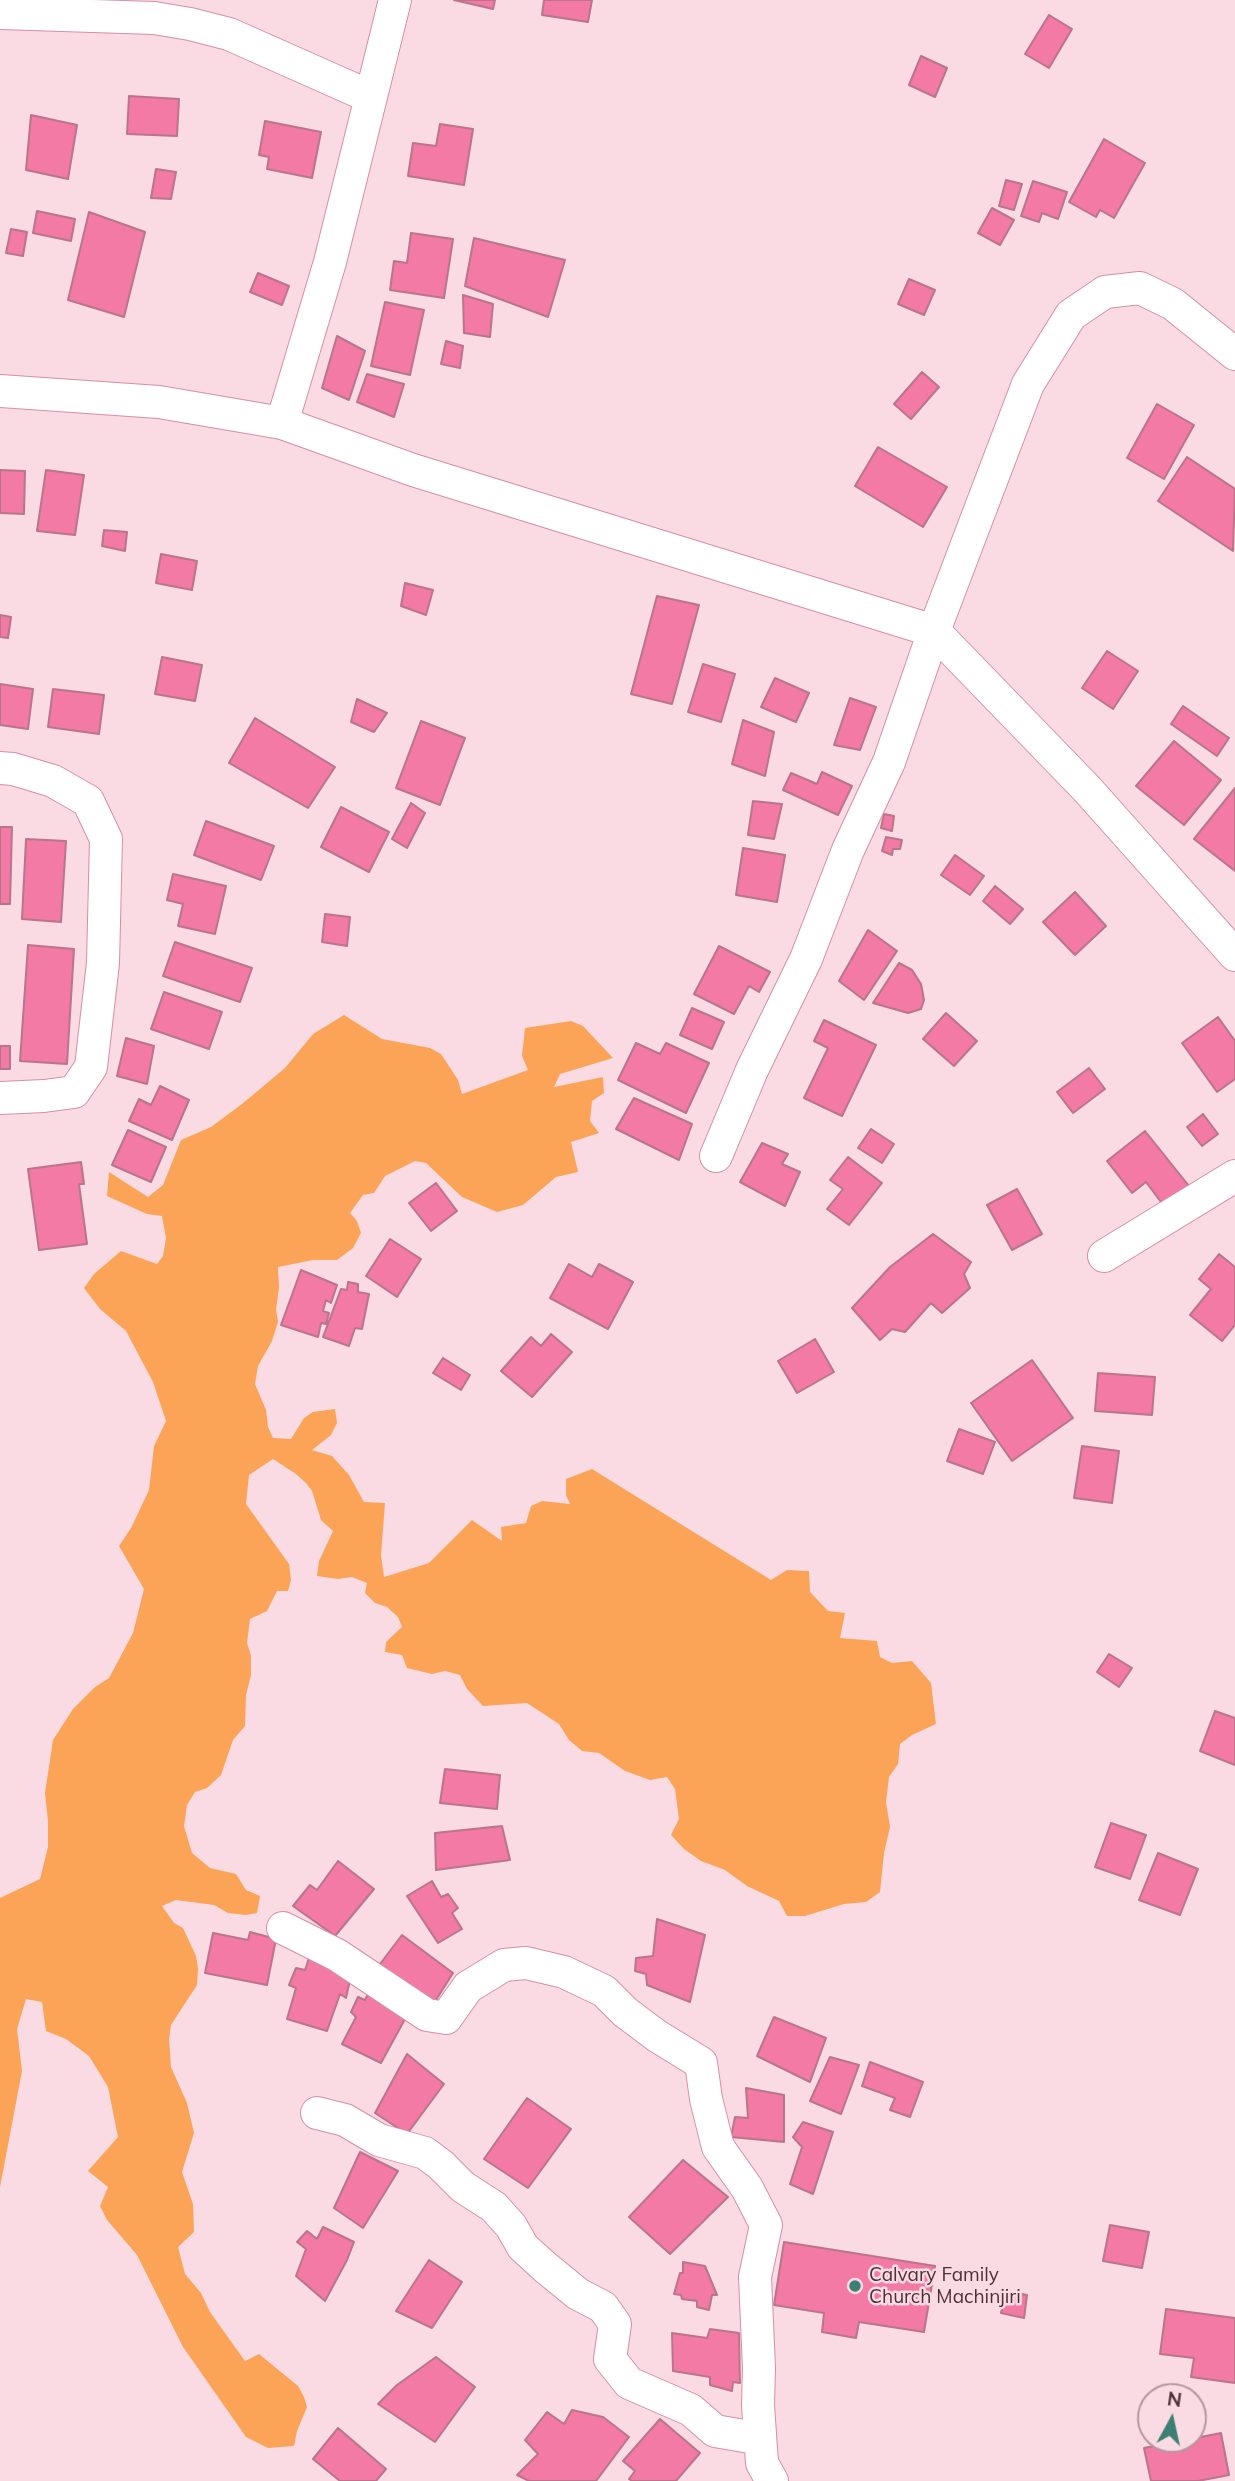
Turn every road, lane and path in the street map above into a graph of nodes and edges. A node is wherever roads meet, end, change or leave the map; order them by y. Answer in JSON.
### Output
{"nodes":[{"id":1,"x":395,"y":0,"type":"edge"},
{"id":2,"x":0,"y":13,"type":"edge"},
{"id":3,"x":370,"y":97,"type":"junction"},
{"id":4,"x":1235,"y":354,"type":"edge"},
{"id":5,"x":0,"y":391,"type":"edge"},
{"id":6,"x":282,"y":423,"type":"junction"},
{"id":7,"x":934,"y":631,"type":"junction"},
{"id":8,"x":0,"y":768,"type":"edge"},
{"id":9,"x":1235,"y":955,"type":"edge"},
{"id":10,"x":0,"y":1098,"type":"edge"},
{"id":11,"x":716,"y":1156,"type":"dead end"},
{"id":12,"x":1235,"y":1176,"type":"edge"},
{"id":13,"x":1104,"y":1256,"type":"dead end"},
{"id":14,"x":283,"y":1927,"type":"dead end"},
{"id":15,"x":317,"y":2113,"type":"dead end"},
{"id":16,"x":760,"y":2442,"type":"junction"},
{"id":17,"x":772,"y":2481,"type":"edge"}],
"edges":[{"from":1,"to":3,"type":"street"},
{"from":2,"to":3,"type":"street"},
{"from":3,"to":6,"type":"street"},
{"from":4,"to":7,"type":"street"},
{"from":5,"to":6,"type":"street"},
{"from":6,"to":7,"type":"street"},
{"from":7,"to":9,"type":"street"},
{"from":7,"to":11,"type":"street"},
{"from":8,"to":10,"type":"street"},
{"from":12,"to":13,"type":"street"},
{"from":14,"to":16,"type":"street"},
{"from":15,"to":16,"type":"street"},
{"from":16,"to":17,"type":"street"}]}
